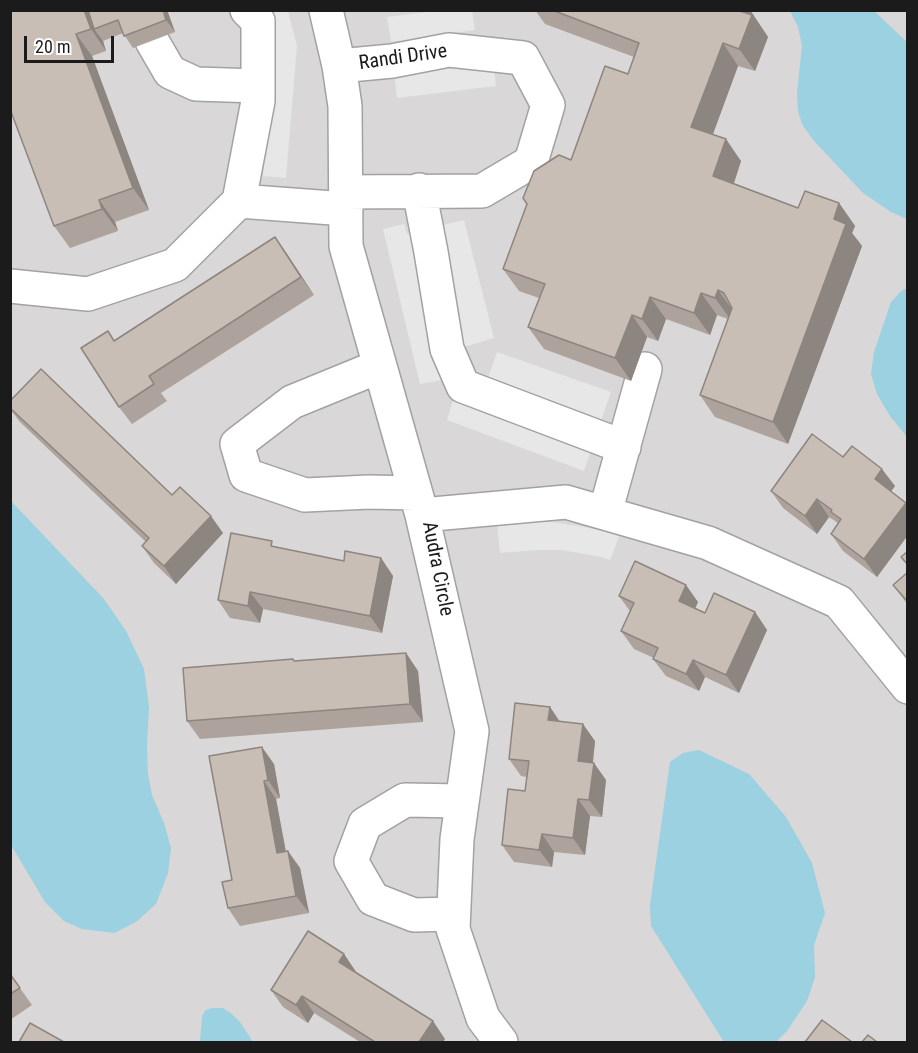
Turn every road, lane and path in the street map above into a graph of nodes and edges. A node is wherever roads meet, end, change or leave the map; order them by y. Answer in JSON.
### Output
{"nodes":[{"id":1,"x":247,"y":10,"type":"edge"},
{"id":2,"x":326,"y":10,"type":"edge"},
{"id":3,"x":152,"y":41,"type":"edge"},
{"id":4,"x":339,"y":66,"type":"junction"},
{"id":5,"x":258,"y":86,"type":"junction"},
{"id":6,"x":419,"y":190,"type":"junction"},
{"id":7,"x":346,"y":200,"type":"junction"},
{"id":8,"x":239,"y":201,"type":"junction"},
{"id":9,"x":10,"y":286,"type":"edge"},
{"id":10,"x":380,"y":366,"type":"junction"},
{"id":11,"x":645,"y":369,"type":"dead end"},
{"id":12,"x":624,"y":447,"type":"junction"},
{"id":13,"x":419,"y":504,"type":"junction"},
{"id":14,"x":605,"y":513,"type":"junction"},
{"id":15,"x":908,"y":687,"type":"edge"},
{"id":16,"x":462,"y":801,"type":"junction"},
{"id":17,"x":453,"y":914,"type":"junction"},
{"id":18,"x":501,"y":1042,"type":"edge"}],
"edges":[{"from":1,"to":5,"type":"street"},
{"from":2,"to":4,"type":"street","name":"Randi Drive"},
{"from":3,"to":5,"type":"street"},
{"from":4,"to":6,"type":"street","name":"Randi Drive"},
{"from":4,"to":7,"type":"street","name":"Randi Drive"},
{"from":5,"to":8,"type":"street"},
{"from":6,"to":7,"type":"street","name":"Randi Drive"},
{"from":6,"to":12,"type":"street"},
{"from":7,"to":8,"type":"street"},
{"from":7,"to":10,"type":"street","name":"Randi Drive"},
{"from":8,"to":9,"type":"street"},
{"from":10,"to":13,"type":"street","name":"Randi Drive"},
{"from":10,"to":13,"type":"street"},
{"from":11,"to":12,"type":"street"},
{"from":12,"to":14,"type":"street"},
{"from":13,"to":14,"type":"street","name":"Audra Circle"},
{"from":13,"to":16,"type":"street","name":"Audra Circle"},
{"from":14,"to":15,"type":"street","name":"Audra Circle"},
{"from":16,"to":17,"type":"street","name":"Audra Circle"},
{"from":16,"to":17,"type":"street"},
{"from":17,"to":18,"type":"street","name":"Audra Circle"}]}
